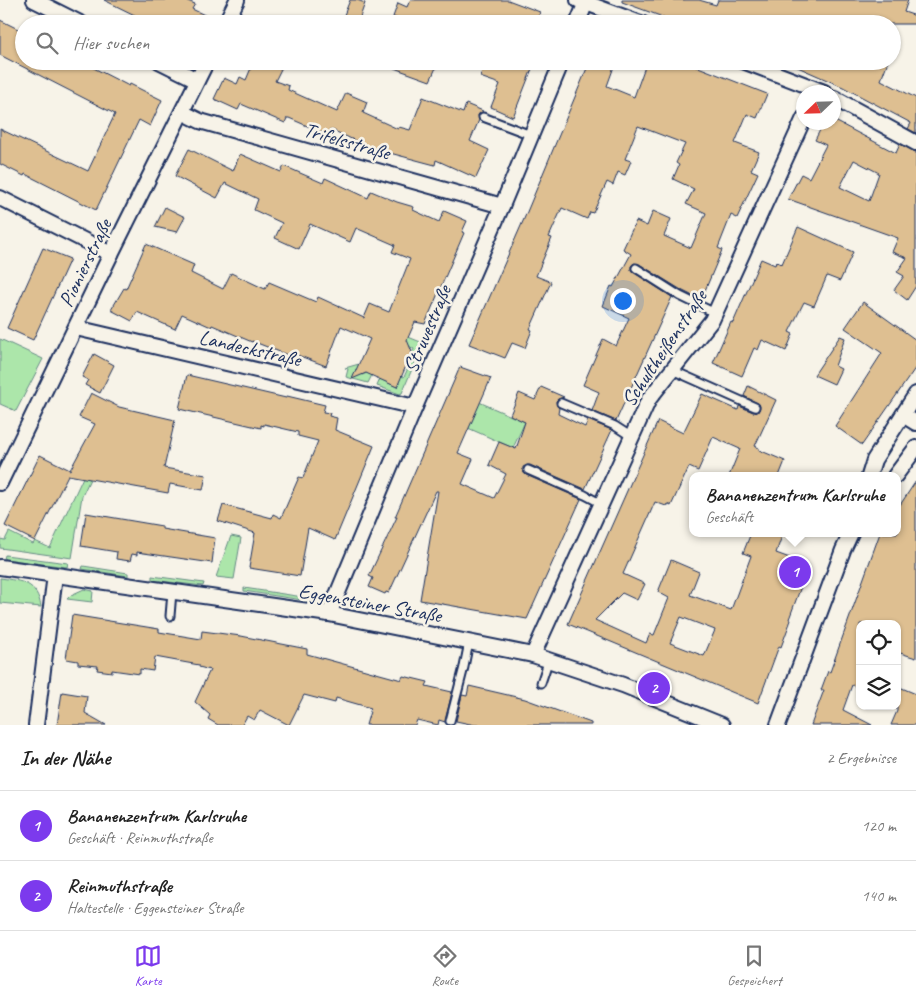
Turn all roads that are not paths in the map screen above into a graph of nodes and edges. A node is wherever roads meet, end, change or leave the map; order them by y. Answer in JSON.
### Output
{"nodes":[{"id":1,"x":34,"y":0,"type":"edge"},
{"id":2,"x":237,"y":0,"type":"edge"},
{"id":3,"x":583,"y":1,"type":"edge"},
{"id":4,"x":64,"y":15,"type":"edge"},
{"id":5,"x":230,"y":15,"type":"edge"},
{"id":6,"x":579,"y":15,"type":"edge"},
{"id":7,"x":620,"y":15,"type":"edge"},
{"id":8,"x":177,"y":70,"type":"edge"},
{"id":9,"x":202,"y":70,"type":"edge"},
{"id":10,"x":558,"y":70,"type":"edge"},
{"id":11,"x":766,"y":70,"type":"edge"},
{"id":12,"x":197,"y":80,"type":"junction"},
{"id":13,"x":804,"y":85,"type":"edge"},
{"id":14,"x":841,"y":102,"type":"edge"},
{"id":15,"x":182,"y":112,"type":"junction"},
{"id":16,"x":482,"y":117,"type":"dead end"},
{"id":17,"x":798,"y":130,"type":"edge"},
{"id":18,"x":531,"y":135,"type":"junction"},
{"id":19,"x":916,"y":143,"type":"edge"},
{"id":20,"x":0,"y":198,"type":"edge"},
{"id":21,"x":502,"y":206,"type":"junction"},
{"id":22,"x":111,"y":254,"type":"junction"},
{"id":23,"x":636,"y":268,"type":"dead end"},
{"id":24,"x":715,"y":312,"type":"junction"},
{"id":25,"x":76,"y":328,"type":"junction"},
{"id":26,"x":672,"y":370,"type":"junction"},
{"id":27,"x":916,"y":394,"type":"edge"},
{"id":28,"x":561,"y":403,"type":"dead end"},
{"id":29,"x":415,"y":407,"type":"junction"},
{"id":30,"x":755,"y":407,"type":"dead end"},
{"id":31,"x":903,"y":415,"type":"junction"},
{"id":32,"x":916,"y":423,"type":"edge"},
{"id":33,"x":632,"y":436,"type":"junction"},
{"id":34,"x":916,"y":448,"type":"edge"},
{"id":35,"x":528,"y":470,"type":"dead end"},
{"id":36,"x":870,"y":472,"type":"edge"},
{"id":37,"x":898,"y":472,"type":"edge"},
{"id":38,"x":0,"y":483,"type":"edge"},
{"id":39,"x":602,"y":504,"type":"junction"},
{"id":40,"x":849,"y":537,"type":"edge"},
{"id":41,"x":0,"y":568,"type":"edge"},
{"id":42,"x":55,"y":576,"type":"junction"},
{"id":43,"x":172,"y":592,"type":"junction"},
{"id":44,"x":329,"y":614,"type":"junction"},
{"id":45,"x":170,"y":616,"type":"dead end"},
{"id":46,"x":469,"y":642,"type":"junction"},
{"id":47,"x":534,"y":655,"type":"junction"},
{"id":48,"x":549,"y":659,"type":"junction"},
{"id":49,"x":541,"y":683,"type":"dead end"},
{"id":50,"x":450,"y":721,"type":"dead end"},
{"id":51,"x":700,"y":721,"type":"edge"},
{"id":52,"x":36,"y":725,"type":"edge"},
{"id":53,"x":722,"y":725,"type":"edge"},
{"id":54,"x":778,"y":725,"type":"edge"}],
"edges":[{"from":1,"to":4,"type":"street"},
{"from":2,"to":5,"type":"street"},
{"from":3,"to":6,"type":"street"},
{"from":3,"to":7,"type":"street"},
{"from":8,"to":12,"type":"street"},
{"from":9,"to":12,"type":"street","name":"Pionierstraße"},
{"from":10,"to":18,"type":"street","name":"Struvestraße"},
{"from":11,"to":13,"type":"street"},
{"from":12,"to":15,"type":"street","name":"Pionierstraße"},
{"from":14,"to":19,"type":"street"},
{"from":15,"to":21,"type":"street","name":"Trifelsstraße"},
{"from":15,"to":22,"type":"street","name":"Pionierstraße"},
{"from":16,"to":18,"type":"lane"},
{"from":17,"to":24,"type":"street","name":"Schultheißenstraße"},
{"from":18,"to":21,"type":"street","name":"Struvestraße"},
{"from":20,"to":22,"type":"street"},
{"from":21,"to":29,"type":"street","name":"Struvestraße"},
{"from":22,"to":25,"type":"street","name":"Pionierstraße"},
{"from":23,"to":24,"type":"lane"},
{"from":24,"to":26,"type":"street","name":"Schultheißenstraße"},
{"from":25,"to":29,"type":"street","name":"Landeckstraße"},
{"from":25,"to":38,"type":"street","name":"Pionierstraße"},
{"from":26,"to":30,"type":"lane"},
{"from":26,"to":33,"type":"street","name":"Schultheißenstraße"},
{"from":27,"to":31,"type":"street"},
{"from":28,"to":33,"type":"lane"},
{"from":29,"to":44,"type":"street","name":"Struvestraße"},
{"from":31,"to":32,"type":"street"},
{"from":31,"to":36,"type":"street"},
{"from":33,"to":39,"type":"street","name":"Schultheißenstraße"},
{"from":34,"to":37,"type":"street"},
{"from":35,"to":39,"type":"lane"},
{"from":39,"to":47,"type":"street","name":"Schultheißenstraße"},
{"from":40,"to":54,"type":"street"},
{"from":41,"to":42,"type":"street","name":"Eggensteiner Straße"},
{"from":42,"to":43,"type":"street","name":"Eggensteiner Straße"},
{"from":42,"to":52,"type":"street"},
{"from":43,"to":44,"type":"street","name":"Eggensteiner Straße"},
{"from":43,"to":45,"type":"lane"},
{"from":44,"to":46,"type":"street","name":"Eggensteiner Straße"},
{"from":46,"to":47,"type":"street","name":"Eggensteiner Straße"},
{"from":46,"to":50,"type":"lane"},
{"from":47,"to":48,"type":"street","name":"Eggensteiner Straße"},
{"from":48,"to":49,"type":"lane"},
{"from":48,"to":51,"type":"street","name":"Eggensteiner Straße"},
{"from":51,"to":53,"type":"street","name":"Eggensteiner Straße"}]}
